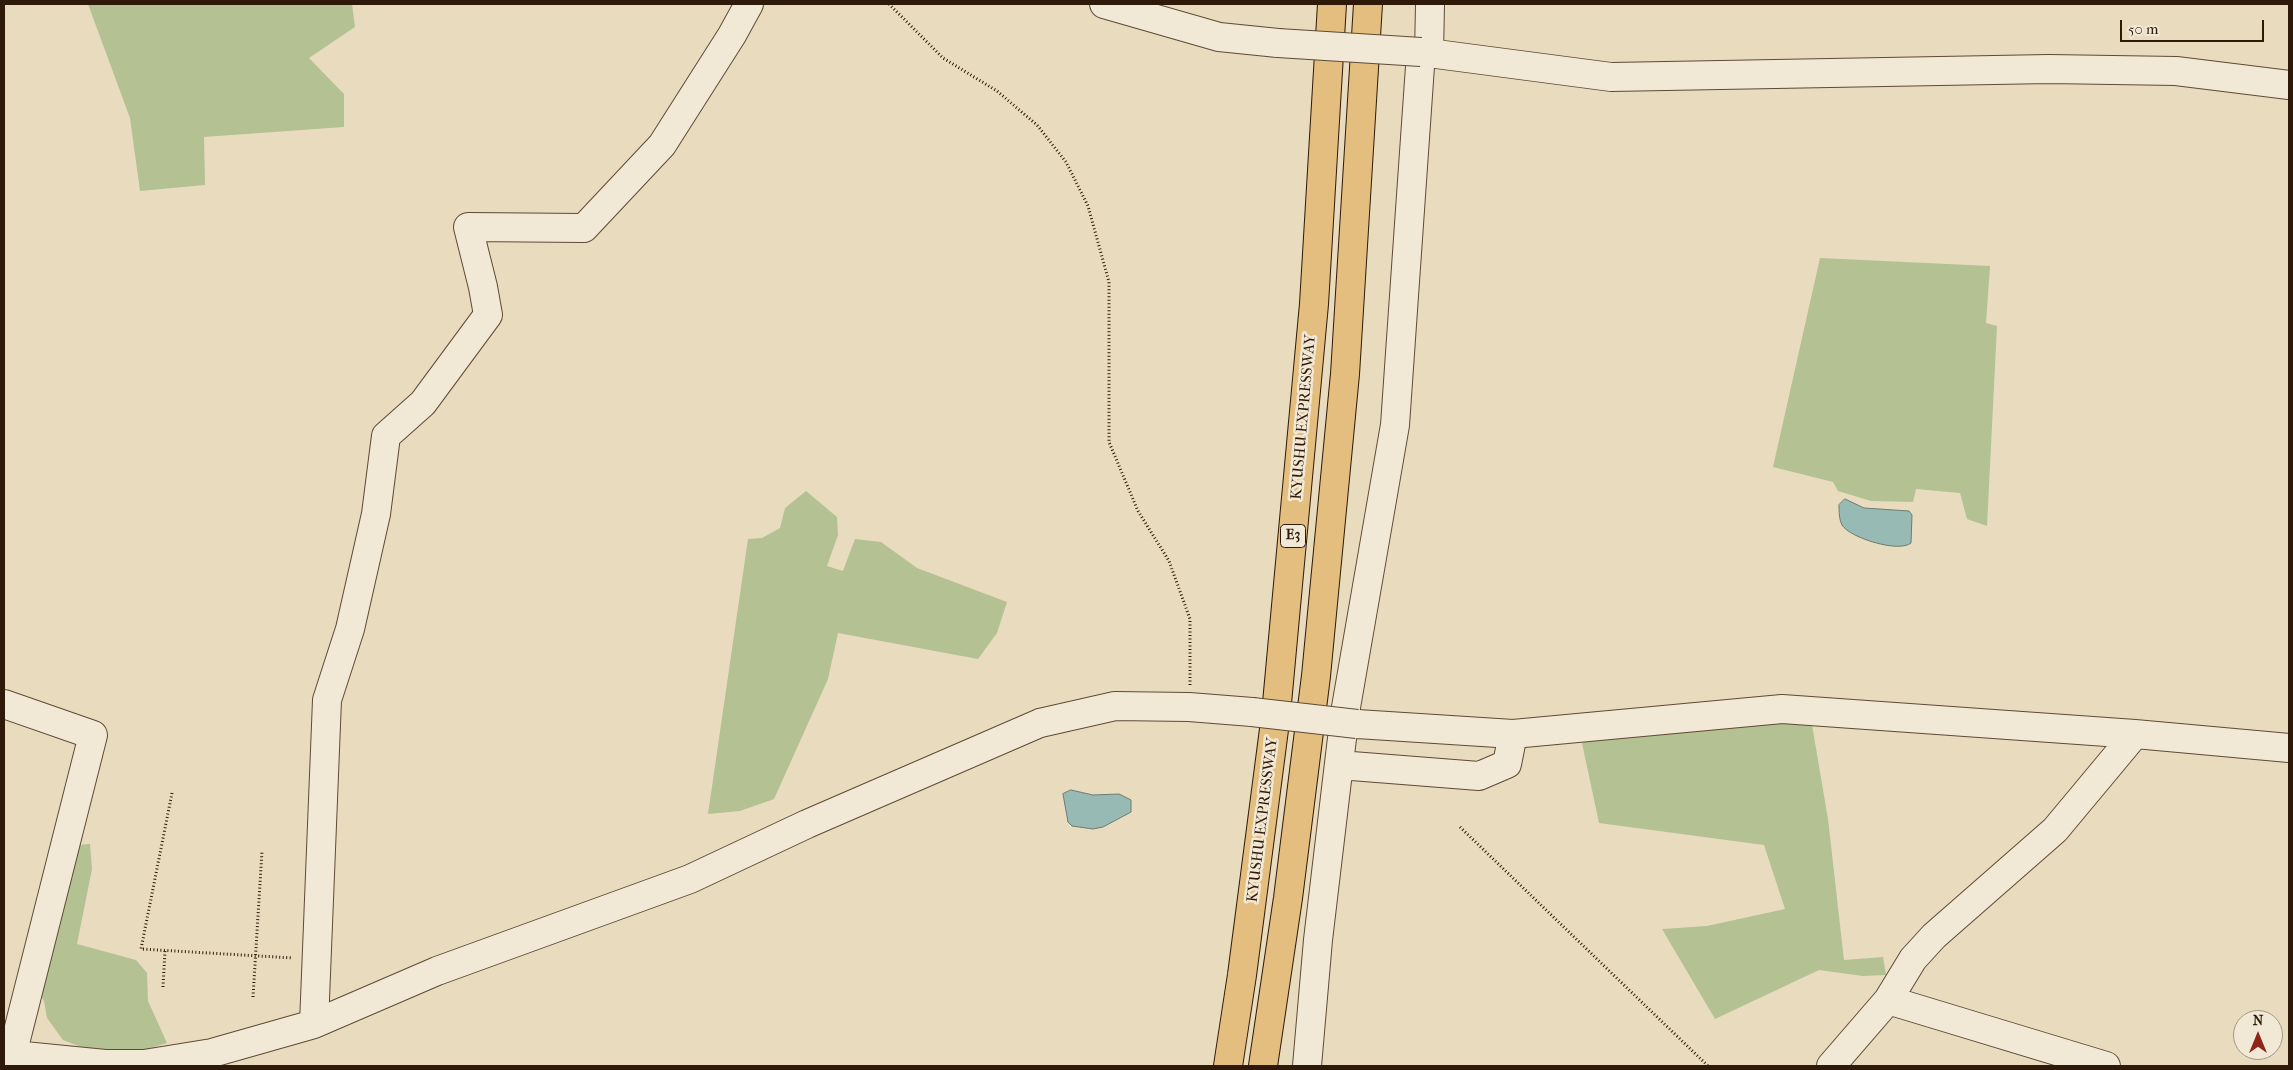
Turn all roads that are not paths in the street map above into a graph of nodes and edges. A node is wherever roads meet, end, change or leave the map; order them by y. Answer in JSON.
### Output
{"nodes":[{"id":1,"x":749,"y":4,"type":"edge"},
{"id":2,"x":1104,"y":4,"type":"edge"},
{"id":3,"x":1332,"y":4,"type":"edge"},
{"id":4,"x":1368,"y":4,"type":"edge"},
{"id":5,"x":1430,"y":4,"type":"edge"},
{"id":6,"x":1425,"y":53,"type":"junction"},
{"id":7,"x":2289,"y":85,"type":"edge"},
{"id":8,"x":4,"y":704,"type":"edge"},
{"id":9,"x":1513,"y":734,"type":"junction"},
{"id":10,"x":2135,"y":734,"type":"junction"},
{"id":11,"x":2289,"y":748,"type":"edge"},
{"id":12,"x":1339,"y":765,"type":"junction"},
{"id":13,"x":1888,"y":1000,"type":"junction"},
{"id":14,"x":314,"y":1024,"type":"junction"},
{"id":15,"x":8,"y":1054,"type":"edge"},
{"id":16,"x":105,"y":1065,"type":"edge"},
{"id":17,"x":1228,"y":1066,"type":"edge"},
{"id":18,"x":1263,"y":1066,"type":"edge"},
{"id":19,"x":1307,"y":1066,"type":"edge"},
{"id":20,"x":1831,"y":1066,"type":"edge"},
{"id":21,"x":2106,"y":1066,"type":"edge"}],
"edges":[{"from":1,"to":14,"type":"street"},
{"from":2,"to":6,"type":"street","bridge":true},
{"from":3,"to":17,"type":"highway","name":"KYUSHU EXPRESSWAY","number":"E3"},
{"from":4,"to":18,"type":"highway","number":"E3"},
{"from":5,"to":6,"type":"street"},
{"from":6,"to":7,"type":"street"},
{"from":6,"to":12,"type":"street"},
{"from":8,"to":15,"type":"street"},
{"from":9,"to":10,"type":"street"},
{"from":9,"to":12,"type":"street"},
{"from":9,"to":14,"type":"street","bridge":true},
{"from":10,"to":11,"type":"street"},
{"from":10,"to":13,"type":"street"},
{"from":12,"to":19,"type":"street"},
{"from":13,"to":20,"type":"street"},
{"from":13,"to":21,"type":"street"},
{"from":14,"to":16,"type":"street"},
{"from":15,"to":16,"type":"street"}]}
